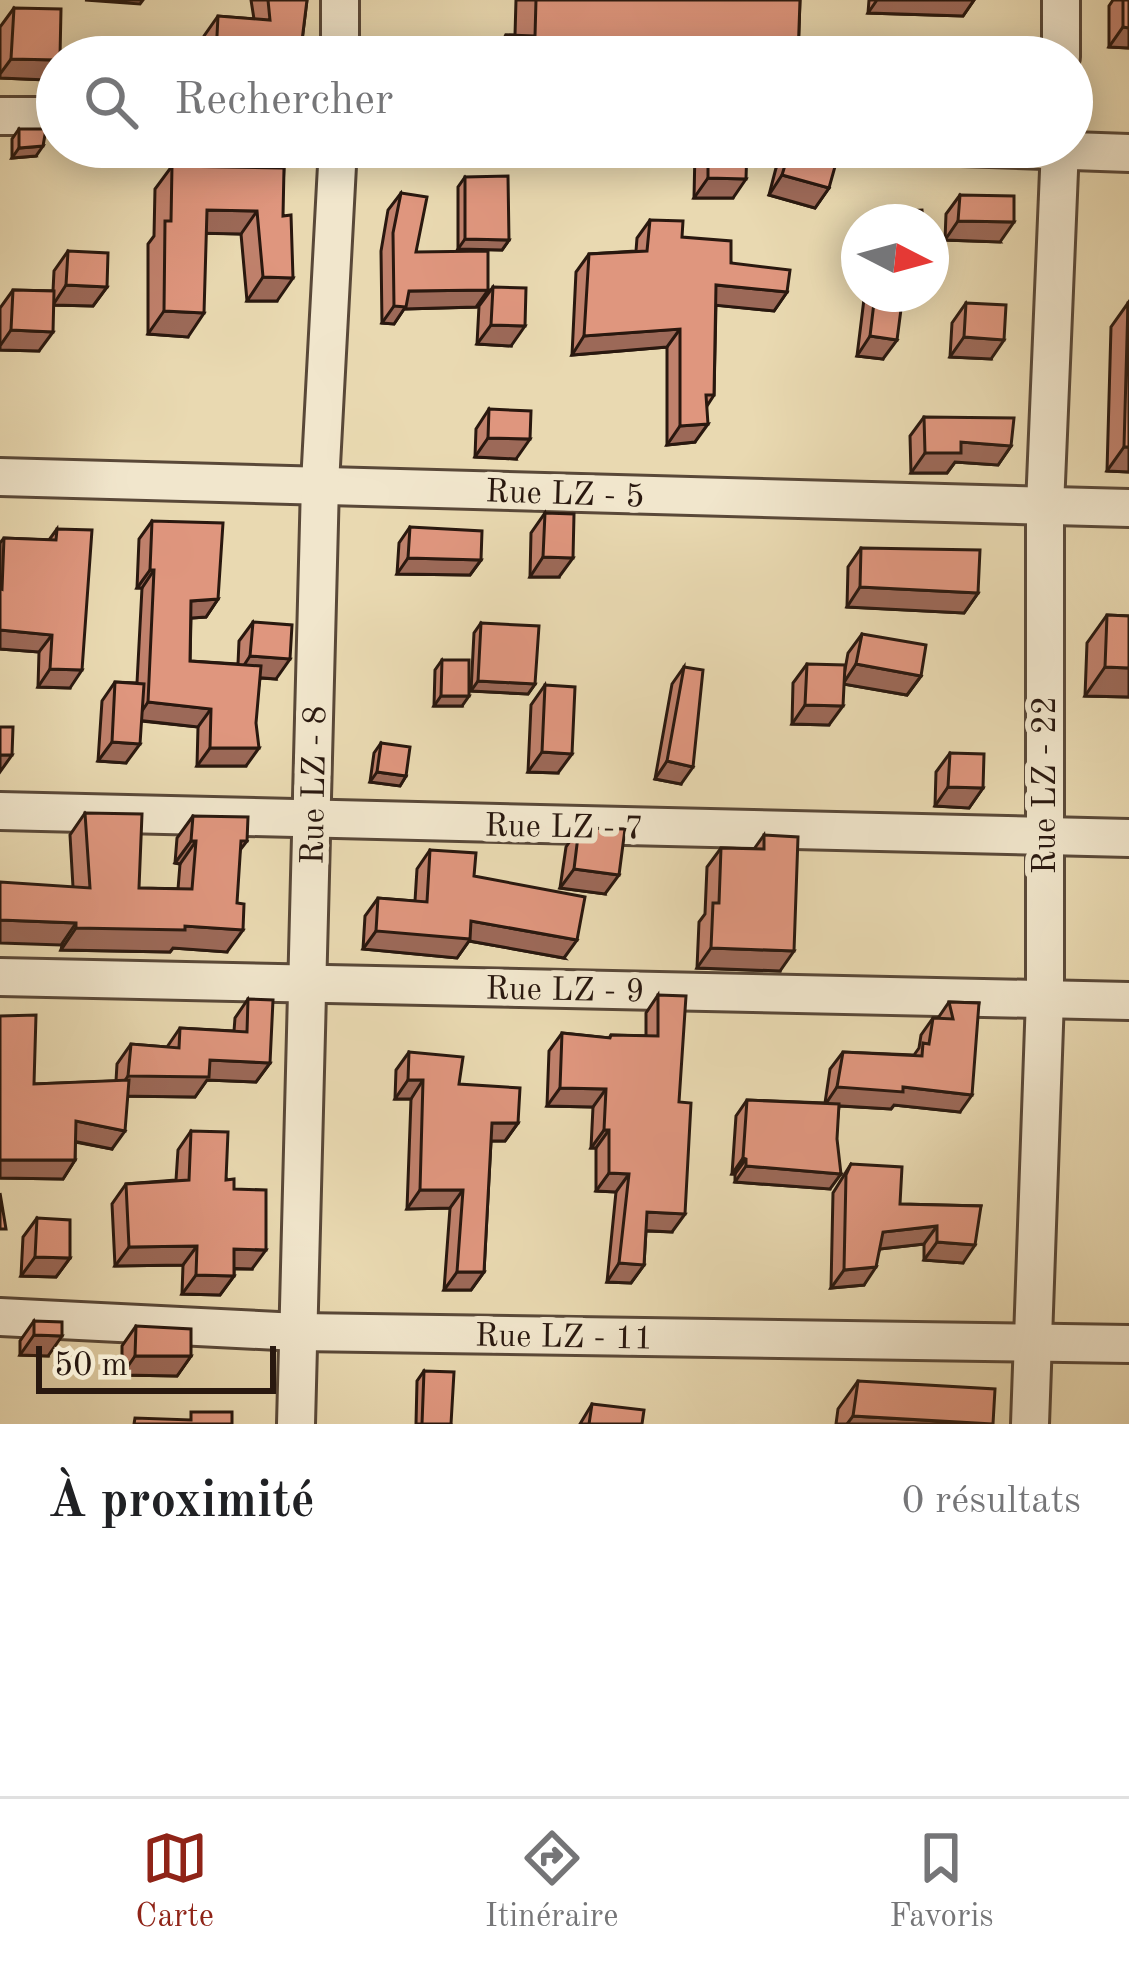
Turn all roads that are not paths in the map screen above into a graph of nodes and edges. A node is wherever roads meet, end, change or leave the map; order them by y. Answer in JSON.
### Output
{"nodes":[{"id":1,"x":340,"y":0,"type":"edge"},
{"id":2,"x":1061,"y":0,"type":"edge"},
{"id":3,"x":340,"y":36,"type":"edge"},
{"id":4,"x":1061,"y":36,"type":"edge"},
{"id":5,"x":0,"y":116,"type":"edge"},
{"id":6,"x":36,"y":116,"type":"edge"},
{"id":7,"x":1093,"y":151,"type":"edge"},
{"id":8,"x":1129,"y":153,"type":"edge"},
{"id":9,"x":337,"y":168,"type":"edge"},
{"id":10,"x":1059,"y":168,"type":"edge"},
{"id":11,"x":0,"y":477,"type":"edge"},
{"id":12,"x":320,"y":484,"type":"junction"},
{"id":13,"x":1045,"y":506,"type":"junction"},
{"id":14,"x":1129,"y":508,"type":"edge"},
{"id":15,"x":0,"y":811,"type":"edge"},
{"id":16,"x":311,"y":820,"type":"junction"},
{"id":17,"x":1042,"y":836,"type":"junction"},
{"id":18,"x":1129,"y":838,"type":"edge"},
{"id":19,"x":0,"y":977,"type":"edge"},
{"id":20,"x":307,"y":982,"type":"junction"},
{"id":21,"x":1045,"y":998,"type":"junction"},
{"id":22,"x":1129,"y":1001,"type":"edge"},
{"id":23,"x":0,"y":1317,"type":"edge"},
{"id":24,"x":298,"y":1332,"type":"junction"},
{"id":25,"x":1033,"y":1341,"type":"junction"},
{"id":26,"x":1129,"y":1344,"type":"edge"},
{"id":27,"x":296,"y":1424,"type":"edge"},
{"id":28,"x":1030,"y":1424,"type":"edge"}],
"edges":[{"from":1,"to":3,"type":"street"},
{"from":2,"to":4,"type":"street"},
{"from":5,"to":6,"type":"street"},
{"from":7,"to":8,"type":"street"},
{"from":9,"to":12,"type":"street","name":"Rue LZ - 8"},
{"from":10,"to":13,"type":"street","name":"Rue LZ - 22"},
{"from":11,"to":12,"type":"street","name":"Rue LZ - 5"},
{"from":12,"to":13,"type":"street","name":"Rue LZ - 5"},
{"from":12,"to":16,"type":"street","name":"Rue LZ - 8"},
{"from":13,"to":14,"type":"street","name":"Rue LZ - 5"},
{"from":13,"to":17,"type":"street","name":"Rue LZ - 22"},
{"from":15,"to":16,"type":"street","name":"Rue LZ - 7"},
{"from":16,"to":17,"type":"street","name":"Rue LZ - 7"},
{"from":16,"to":20,"type":"street","name":"Rue LZ - 8"},
{"from":17,"to":18,"type":"street","name":"Rue LZ - 7"},
{"from":17,"to":21,"type":"street","name":"Rue LZ - 22"},
{"from":19,"to":20,"type":"street","name":"Rue LZ - 9"},
{"from":20,"to":21,"type":"street","name":"Rue LZ - 9"},
{"from":20,"to":24,"type":"street","name":"Rue LZ - 8"},
{"from":21,"to":22,"type":"street","name":"Rue LZ - 9"},
{"from":21,"to":25,"type":"street","name":"Rue LZ - 22"},
{"from":23,"to":24,"type":"street","name":"Rue LZ - 11"},
{"from":24,"to":25,"type":"street","name":"Rue LZ - 11"},
{"from":24,"to":27,"type":"street","name":"Rue LZ - 8"},
{"from":25,"to":26,"type":"street","name":"Rue LZ - 11"},
{"from":25,"to":28,"type":"street","name":"Rue LZ - 22"}]}
